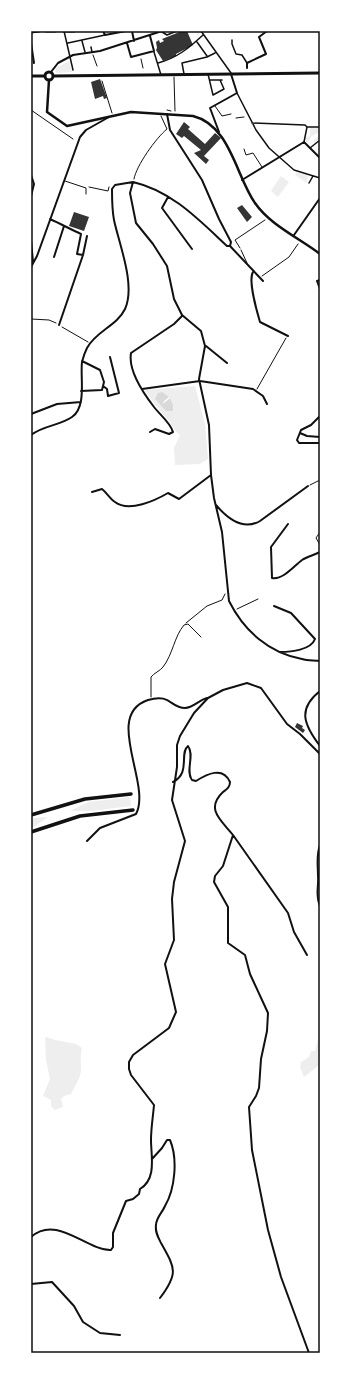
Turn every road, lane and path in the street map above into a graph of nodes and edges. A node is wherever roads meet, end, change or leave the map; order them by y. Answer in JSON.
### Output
{"nodes":[{"id":1,"x":39,"y":31,"type":"edge"},
{"id":2,"x":46,"y":31,"type":"edge"},
{"id":3,"x":55,"y":31,"type":"edge"},
{"id":4,"x":64,"y":31,"type":"edge"},
{"id":5,"x":74,"y":31,"type":"edge"},
{"id":6,"x":103,"y":31,"type":"edge"},
{"id":7,"x":126,"y":31,"type":"edge"},
{"id":8,"x":132,"y":31,"type":"edge"},
{"id":9,"x":162,"y":31,"type":"edge"},
{"id":10,"x":177,"y":31,"type":"edge"},
{"id":11,"x":201,"y":31,"type":"edge"},
{"id":12,"x":267,"y":31,"type":"edge"},
{"id":13,"x":31,"y":32,"type":"edge"},
{"id":14,"x":105,"y":35,"type":"junction"},
{"id":15,"x":203,"y":35,"type":"junction"},
{"id":16,"x":150,"y":36,"type":"junction"},
{"id":17,"x":82,"y":40,"type":"junction"},
{"id":18,"x":232,"y":40,"type":"dead end"},
{"id":19,"x":134,"y":41,"type":"junction"},
{"id":20,"x":197,"y":42,"type":"junction"},
{"id":21,"x":67,"y":43,"type":"junction"},
{"id":22,"x":127,"y":43,"type":"junction"},
{"id":23,"x":31,"y":44,"type":"edge"},
{"id":24,"x":91,"y":47,"type":"dead end"},
{"id":25,"x":154,"y":51,"type":"junction"},
{"id":26,"x":92,"y":52,"type":"junction"},
{"id":27,"x":216,"y":52,"type":"junction"},
{"id":28,"x":85,"y":53,"type":"junction"},
{"id":29,"x":70,"y":56,"type":"junction"},
{"id":30,"x":207,"y":57,"type":"junction"},
{"id":31,"x":141,"y":59,"type":"dead end"},
{"id":32,"x":247,"y":62,"type":"junction"},
{"id":33,"x":34,"y":63,"type":"dead end"},
{"id":34,"x":158,"y":63,"type":"junction"},
{"id":35,"x":97,"y":66,"type":"dead end"},
{"id":36,"x":143,"y":68,"type":"dead end"},
{"id":37,"x":247,"y":68,"type":"dead end"},
{"id":38,"x":73,"y":70,"type":"dead end"},
{"id":39,"x":52,"y":74,"type":"junction"},
{"id":40,"x":184,"y":74,"type":"junction"},
{"id":41,"x":208,"y":74,"type":"junction"},
{"id":42,"x":231,"y":74,"type":"junction"},
{"id":43,"x":320,"y":74,"type":"edge"},
{"id":44,"x":161,"y":75,"type":"junction"},
{"id":45,"x":174,"y":75,"type":"junction"},
{"id":46,"x":31,"y":76,"type":"edge"},
{"id":47,"x":45,"y":76,"type":"junction"},
{"id":48,"x":49,"y":80,"type":"junction"},
{"id":49,"x":102,"y":80,"type":"dead end"},
{"id":50,"x":210,"y":80,"type":"junction"},
{"id":51,"x":237,"y":93,"type":"junction"},
{"id":52,"x":215,"y":105,"type":"junction"},
{"id":53,"x":31,"y":110,"type":"edge"},
{"id":54,"x":167,"y":110,"type":"dead end"},
{"id":55,"x":174,"y":111,"type":"junction"},
{"id":56,"x":112,"y":112,"type":"dead end"},
{"id":57,"x":179,"y":112,"type":"dead end"},
{"id":58,"x":161,"y":114,"type":"junction"},
{"id":59,"x":167,"y":114,"type":"junction"},
{"id":60,"x":231,"y":114,"type":"dead end"},
{"id":61,"x":110,"y":116,"type":"junction"},
{"id":62,"x":244,"y":117,"type":"dead end"},
{"id":63,"x":236,"y":118,"type":"dead end"},
{"id":64,"x":252,"y":123,"type":"junction"},
{"id":65,"x":307,"y":127,"type":"junction"},
{"id":66,"x":320,"y":127,"type":"edge"},
{"id":67,"x":219,"y":133,"type":"junction"},
{"id":68,"x":73,"y":139,"type":"dead end"},
{"id":69,"x":319,"y":141,"type":"edge"},
{"id":70,"x":304,"y":142,"type":"junction"},
{"id":71,"x":310,"y":148,"type":"junction"},
{"id":72,"x":244,"y":149,"type":"dead end"},
{"id":73,"x":279,"y":157,"type":"junction"},
{"id":74,"x":320,"y":158,"type":"edge"},
{"id":75,"x":262,"y":168,"type":"junction"},
{"id":76,"x":31,"y":175,"type":"edge"},
{"id":77,"x":313,"y":175,"type":"junction"},
{"id":78,"x":320,"y":178,"type":"edge"},
{"id":79,"x":242,"y":180,"type":"junction"},
{"id":80,"x":65,"y":181,"type":"junction"},
{"id":81,"x":133,"y":182,"type":"junction"},
{"id":82,"x":309,"y":183,"type":"dead end"},
{"id":83,"x":87,"y":187,"type":"dead end"},
{"id":84,"x":113,"y":187,"type":"junction"},
{"id":85,"x":86,"y":194,"type":"dead end"},
{"id":86,"x":31,"y":196,"type":"edge"},
{"id":87,"x":168,"y":197,"type":"junction"},
{"id":88,"x":320,"y":198,"type":"edge"},
{"id":89,"x":269,"y":217,"type":"junction"},
{"id":90,"x":50,"y":219,"type":"junction"},
{"id":91,"x":64,"y":225,"type":"junction"},
{"id":92,"x":294,"y":235,"type":"junction"},
{"id":93,"x":86,"y":236,"type":"dead end"},
{"id":94,"x":31,"y":240,"type":"edge"},
{"id":95,"x":300,"y":240,"type":"junction"},
{"id":96,"x":230,"y":246,"type":"junction"},
{"id":97,"x":192,"y":249,"type":"dead end"},
{"id":98,"x":241,"y":250,"type":"joint"},
{"id":99,"x":320,"y":254,"type":"edge"},
{"id":100,"x":83,"y":255,"type":"junction"},
{"id":101,"x":54,"y":257,"type":"dead end"},
{"id":102,"x":33,"y":264,"type":"junction"},
{"id":103,"x":247,"y":265,"type":"junction"},
{"id":104,"x":31,"y":267,"type":"edge"},
{"id":105,"x":253,"y":272,"type":"junction"},
{"id":106,"x":260,"y":278,"type":"junction"},
{"id":107,"x":320,"y":280,"type":"edge"},
{"id":108,"x":263,"y":281,"type":"dead end"},
{"id":109,"x":320,"y":289,"type":"edge"},
{"id":110,"x":182,"y":316,"type":"junction"},
{"id":111,"x":31,"y":319,"type":"edge"},
{"id":112,"x":59,"y":325,"type":"junction"},
{"id":113,"x":288,"y":336,"type":"joint"},
{"id":114,"x":90,"y":344,"type":"junction"},
{"id":115,"x":205,"y":346,"type":"junction"},
{"id":116,"x":110,"y":357,"type":"dead end"},
{"id":117,"x":82,"y":361,"type":"junction"},
{"id":118,"x":227,"y":363,"type":"dead end"},
{"id":119,"x":200,"y":381,"type":"junction"},
{"id":120,"x":103,"y":386,"type":"junction"},
{"id":121,"x":142,"y":389,"type":"junction"},
{"id":122,"x":82,"y":391,"type":"junction"},
{"id":123,"x":256,"y":391,"type":"junction"},
{"id":124,"x":81,"y":402,"type":"junction"},
{"id":125,"x":266,"y":404,"type":"dead end"},
{"id":126,"x":31,"y":414,"type":"edge"},
{"id":127,"x":320,"y":416,"type":"edge"},
{"id":128,"x":150,"y":432,"type":"dead end"},
{"id":129,"x":300,"y":433,"type":"junction"},
{"id":130,"x":31,"y":435,"type":"edge"},
{"id":131,"x":320,"y":437,"type":"edge"},
{"id":132,"x":320,"y":443,"type":"edge"},
{"id":133,"x":211,"y":474,"type":"junction"},
{"id":134,"x":320,"y":480,"type":"edge"},
{"id":135,"x":308,"y":486,"type":"joint"},
{"id":136,"x":92,"y":492,"type":"dead end"},
{"id":137,"x":215,"y":504,"type":"junction"},
{"id":138,"x":288,"y":524,"type":"dead end"},
{"id":139,"x":320,"y":532,"type":"edge"},
{"id":140,"x":320,"y":544,"type":"edge"},
{"id":141,"x":320,"y":552,"type":"edge"},
{"id":142,"x":258,"y":599,"type":"dead end"},
{"id":143,"x":222,"y":600,"type":"dead end"},
{"id":144,"x":274,"y":606,"type":"dead end"},
{"id":145,"x":234,"y":610,"type":"junction"},
{"id":146,"x":185,"y":624,"type":"junction"},
{"id":147,"x":201,"y":637,"type":"dead end"},
{"id":148,"x":279,"y":652,"type":"junction"},
{"id":149,"x":320,"y":661,"type":"edge"},
{"id":150,"x":320,"y":691,"type":"edge"},
{"id":151,"x":208,"y":698,"type":"junction"},
{"id":152,"x":151,"y":699,"type":"junction"},
{"id":153,"x":320,"y":746,"type":"edge"},
{"id":154,"x":320,"y":754,"type":"edge"},
{"id":155,"x":173,"y":782,"type":"junction"},
{"id":156,"x":130,"y":794,"type":"dead end"},
{"id":157,"x":133,"y":810,"type":"dead end"},
{"id":158,"x":31,"y":815,"type":"edge"},
{"id":159,"x":31,"y":832,"type":"edge"},
{"id":160,"x":233,"y":835,"type":"junction"},
{"id":161,"x":87,"y":841,"type":"dead end"},
{"id":162,"x":320,"y":844,"type":"edge"},
{"id":163,"x":320,"y":906,"type":"edge"},
{"id":164,"x":307,"y":955,"type":"dead end"},
{"id":165,"x":152,"y":1159,"type":"junction"},
{"id":166,"x":31,"y":1237,"type":"edge"},
{"id":167,"x":31,"y":1284,"type":"edge"},
{"id":168,"x":160,"y":1298,"type":"dead end"},
{"id":169,"x":120,"y":1336,"type":"dead end"},
{"id":170,"x":309,"y":1353,"type":"edge"}],
"edges":[{"from":1,"to":13,"type":"main road"},
{"from":2,"to":3,"type":"main road"},
{"from":4,"to":5,"type":"main road"},
{"from":4,"to":21,"type":"street"},
{"from":6,"to":14,"type":"street"},
{"from":7,"to":14,"type":"street"},
{"from":8,"to":19,"type":"street"},
{"from":9,"to":10,"type":"street"},
{"from":9,"to":16,"type":"street"},
{"from":11,"to":15,"type":"street"},
{"from":12,"to":32,"type":"street"},
{"from":14,"to":17,"type":"street"},
{"from":15,"to":20,"type":"street"},
{"from":15,"to":27,"type":"street"},
{"from":16,"to":19,"type":"street"},
{"from":16,"to":25,"type":"street"},
{"from":17,"to":21,"type":"street"},
{"from":17,"to":28,"type":"street"},
{"from":18,"to":32,"type":"street"},
{"from":19,"to":22,"type":"street"},
{"from":20,"to":30,"type":"street"},
{"from":20,"to":34,"type":"street"},
{"from":21,"to":29,"type":"street"},
{"from":22,"to":25,"type":"street"},
{"from":22,"to":26,"type":"street"},
{"from":23,"to":33,"type":"street"},
{"from":24,"to":26,"type":"street"},
{"from":25,"to":34,"type":"street"},
{"from":26,"to":28,"type":"street"},
{"from":26,"to":35,"type":"path"},
{"from":27,"to":30,"type":"street"},
{"from":27,"to":42,"type":"street"},
{"from":28,"to":29,"type":"street"},
{"from":29,"to":38,"type":"street"},
{"from":29,"to":39,"type":"street"},
{"from":30,"to":40,"type":"street"},
{"from":31,"to":36,"type":"path"},
{"from":32,"to":37,"type":"street"},
{"from":34,"to":44,"type":"street"},
{"from":39,"to":44,"type":"main road"},
{"from":39,"to":47,"type":"main road"},
{"from":39,"to":48,"type":"main road"},
{"from":40,"to":41,"type":"main road"},
{"from":40,"to":45,"type":"main road"},
{"from":41,"to":42,"type":"main road"},
{"from":41,"to":50,"type":"street"},
{"from":42,"to":43,"type":"main road"},
{"from":42,"to":51,"type":"street"},
{"from":44,"to":45,"type":"main road"},
{"from":45,"to":55,"type":"path"},
{"from":46,"to":47,"type":"main road"},
{"from":47,"to":48,"type":"main road"},
{"from":48,"to":61,"type":"main road"},
{"from":49,"to":56,"type":"path"},
{"from":50,"to":50,"type":"street"},
{"from":51,"to":52,"type":"street"},
{"from":51,"to":64,"type":"street"},
{"from":52,"to":60,"type":"lane"},
{"from":52,"to":67,"type":"street"},
{"from":53,"to":68,"type":"path"},
{"from":54,"to":55,"type":"path"},
{"from":55,"to":57,"type":"path"},
{"from":58,"to":59,"type":"main road"},
{"from":58,"to":61,"type":"main road"},
{"from":58,"to":81,"type":"path"},
{"from":59,"to":67,"type":"main road"},
{"from":59,"to":96,"type":"street"},
{"from":61,"to":80,"type":"street"},
{"from":62,"to":63,"type":"path"},
{"from":64,"to":65,"type":"street"},
{"from":64,"to":73,"type":"street"},
{"from":65,"to":66,"type":"street"},
{"from":65,"to":70,"type":"street"},
{"from":67,"to":79,"type":"main road"},
{"from":69,"to":71,"type":"street"},
{"from":70,"to":71,"type":"street"},
{"from":70,"to":73,"type":"street"},
{"from":71,"to":74,"type":"street"},
{"from":72,"to":75,"type":"lane"},
{"from":73,"to":75,"type":"street"},
{"from":73,"to":77,"type":"street"},
{"from":75,"to":79,"type":"street"},
{"from":76,"to":86,"type":"street"},
{"from":77,"to":78,"type":"street"},
{"from":77,"to":82,"type":"street"},
{"from":79,"to":89,"type":"main road"},
{"from":80,"to":85,"type":"lane"},
{"from":80,"to":90,"type":"street"},
{"from":81,"to":84,"type":"street"},
{"from":81,"to":87,"type":"street"},
{"from":81,"to":110,"type":"street"},
{"from":83,"to":84,"type":"path"},
{"from":84,"to":114,"type":"street"},
{"from":87,"to":96,"type":"street"},
{"from":87,"to":97,"type":"street"},
{"from":88,"to":92,"type":"street"},
{"from":89,"to":92,"type":"main road"},
{"from":89,"to":98,"type":"path"},
{"from":90,"to":91,"type":"street"},
{"from":90,"to":102,"type":"street"},
{"from":91,"to":100,"type":"street"},
{"from":91,"to":101,"type":"street"},
{"from":92,"to":95,"type":"main road"},
{"from":93,"to":100,"type":"street"},
{"from":94,"to":102,"type":"street"},
{"from":95,"to":99,"type":"main road"},
{"from":95,"to":106,"type":"path"},
{"from":96,"to":103,"type":"street"},
{"from":98,"to":103,"type":"lane"},
{"from":100,"to":112,"type":"street"},
{"from":102,"to":104,"type":"street"},
{"from":103,"to":105,"type":"street"},
{"from":105,"to":106,"type":"street"},
{"from":105,"to":113,"type":"street"},
{"from":106,"to":108,"type":"street"},
{"from":107,"to":109,"type":"street"},
{"from":110,"to":115,"type":"street"},
{"from":110,"to":121,"type":"street"},
{"from":111,"to":112,"type":"path"},
{"from":112,"to":114,"type":"path"},
{"from":113,"to":123,"type":"path"},
{"from":114,"to":117,"type":"street"},
{"from":115,"to":118,"type":"street"},
{"from":115,"to":119,"type":"street"},
{"from":116,"to":120,"type":"street"},
{"from":117,"to":120,"type":"street"},
{"from":117,"to":122,"type":"street"},
{"from":119,"to":121,"type":"street"},
{"from":119,"to":123,"type":"street"},
{"from":119,"to":133,"type":"street"},
{"from":120,"to":122,"type":"street"},
{"from":121,"to":128,"type":"street"},
{"from":122,"to":124,"type":"street"},
{"from":123,"to":125,"type":"street"},
{"from":124,"to":126,"type":"street"},
{"from":124,"to":130,"type":"street"},
{"from":127,"to":129,"type":"street"},
{"from":129,"to":131,"type":"street"},
{"from":129,"to":132,"type":"street"},
{"from":133,"to":136,"type":"street"},
{"from":133,"to":137,"type":"street"},
{"from":134,"to":135,"type":"path"},
{"from":135,"to":137,"type":"street"},
{"from":137,"to":145,"type":"street"},
{"from":138,"to":141,"type":"street"},
{"from":139,"to":140,"type":"lane"},
{"from":142,"to":145,"type":"path"},
{"from":143,"to":146,"type":"path"},
{"from":144,"to":148,"type":"street"},
{"from":145,"to":148,"type":"street"},
{"from":146,"to":147,"type":"path"},
{"from":146,"to":152,"type":"path"},
{"from":148,"to":149,"type":"street"},
{"from":150,"to":153,"type":"street"},
{"from":151,"to":152,"type":"street"},
{"from":151,"to":154,"type":"street"},
{"from":151,"to":155,"type":"street"},
{"from":152,"to":161,"type":"street"},
{"from":155,"to":160,"type":"street"},
{"from":155,"to":165,"type":"street"},
{"from":156,"to":158,"type":"highway"},
{"from":157,"to":159,"type":"highway"},
{"from":160,"to":164,"type":"street"},
{"from":160,"to":170,"type":"street"},
{"from":162,"to":163,"type":"street"},
{"from":165,"to":166,"type":"street"},
{"from":165,"to":168,"type":"street"},
{"from":167,"to":169,"type":"street"}]}
